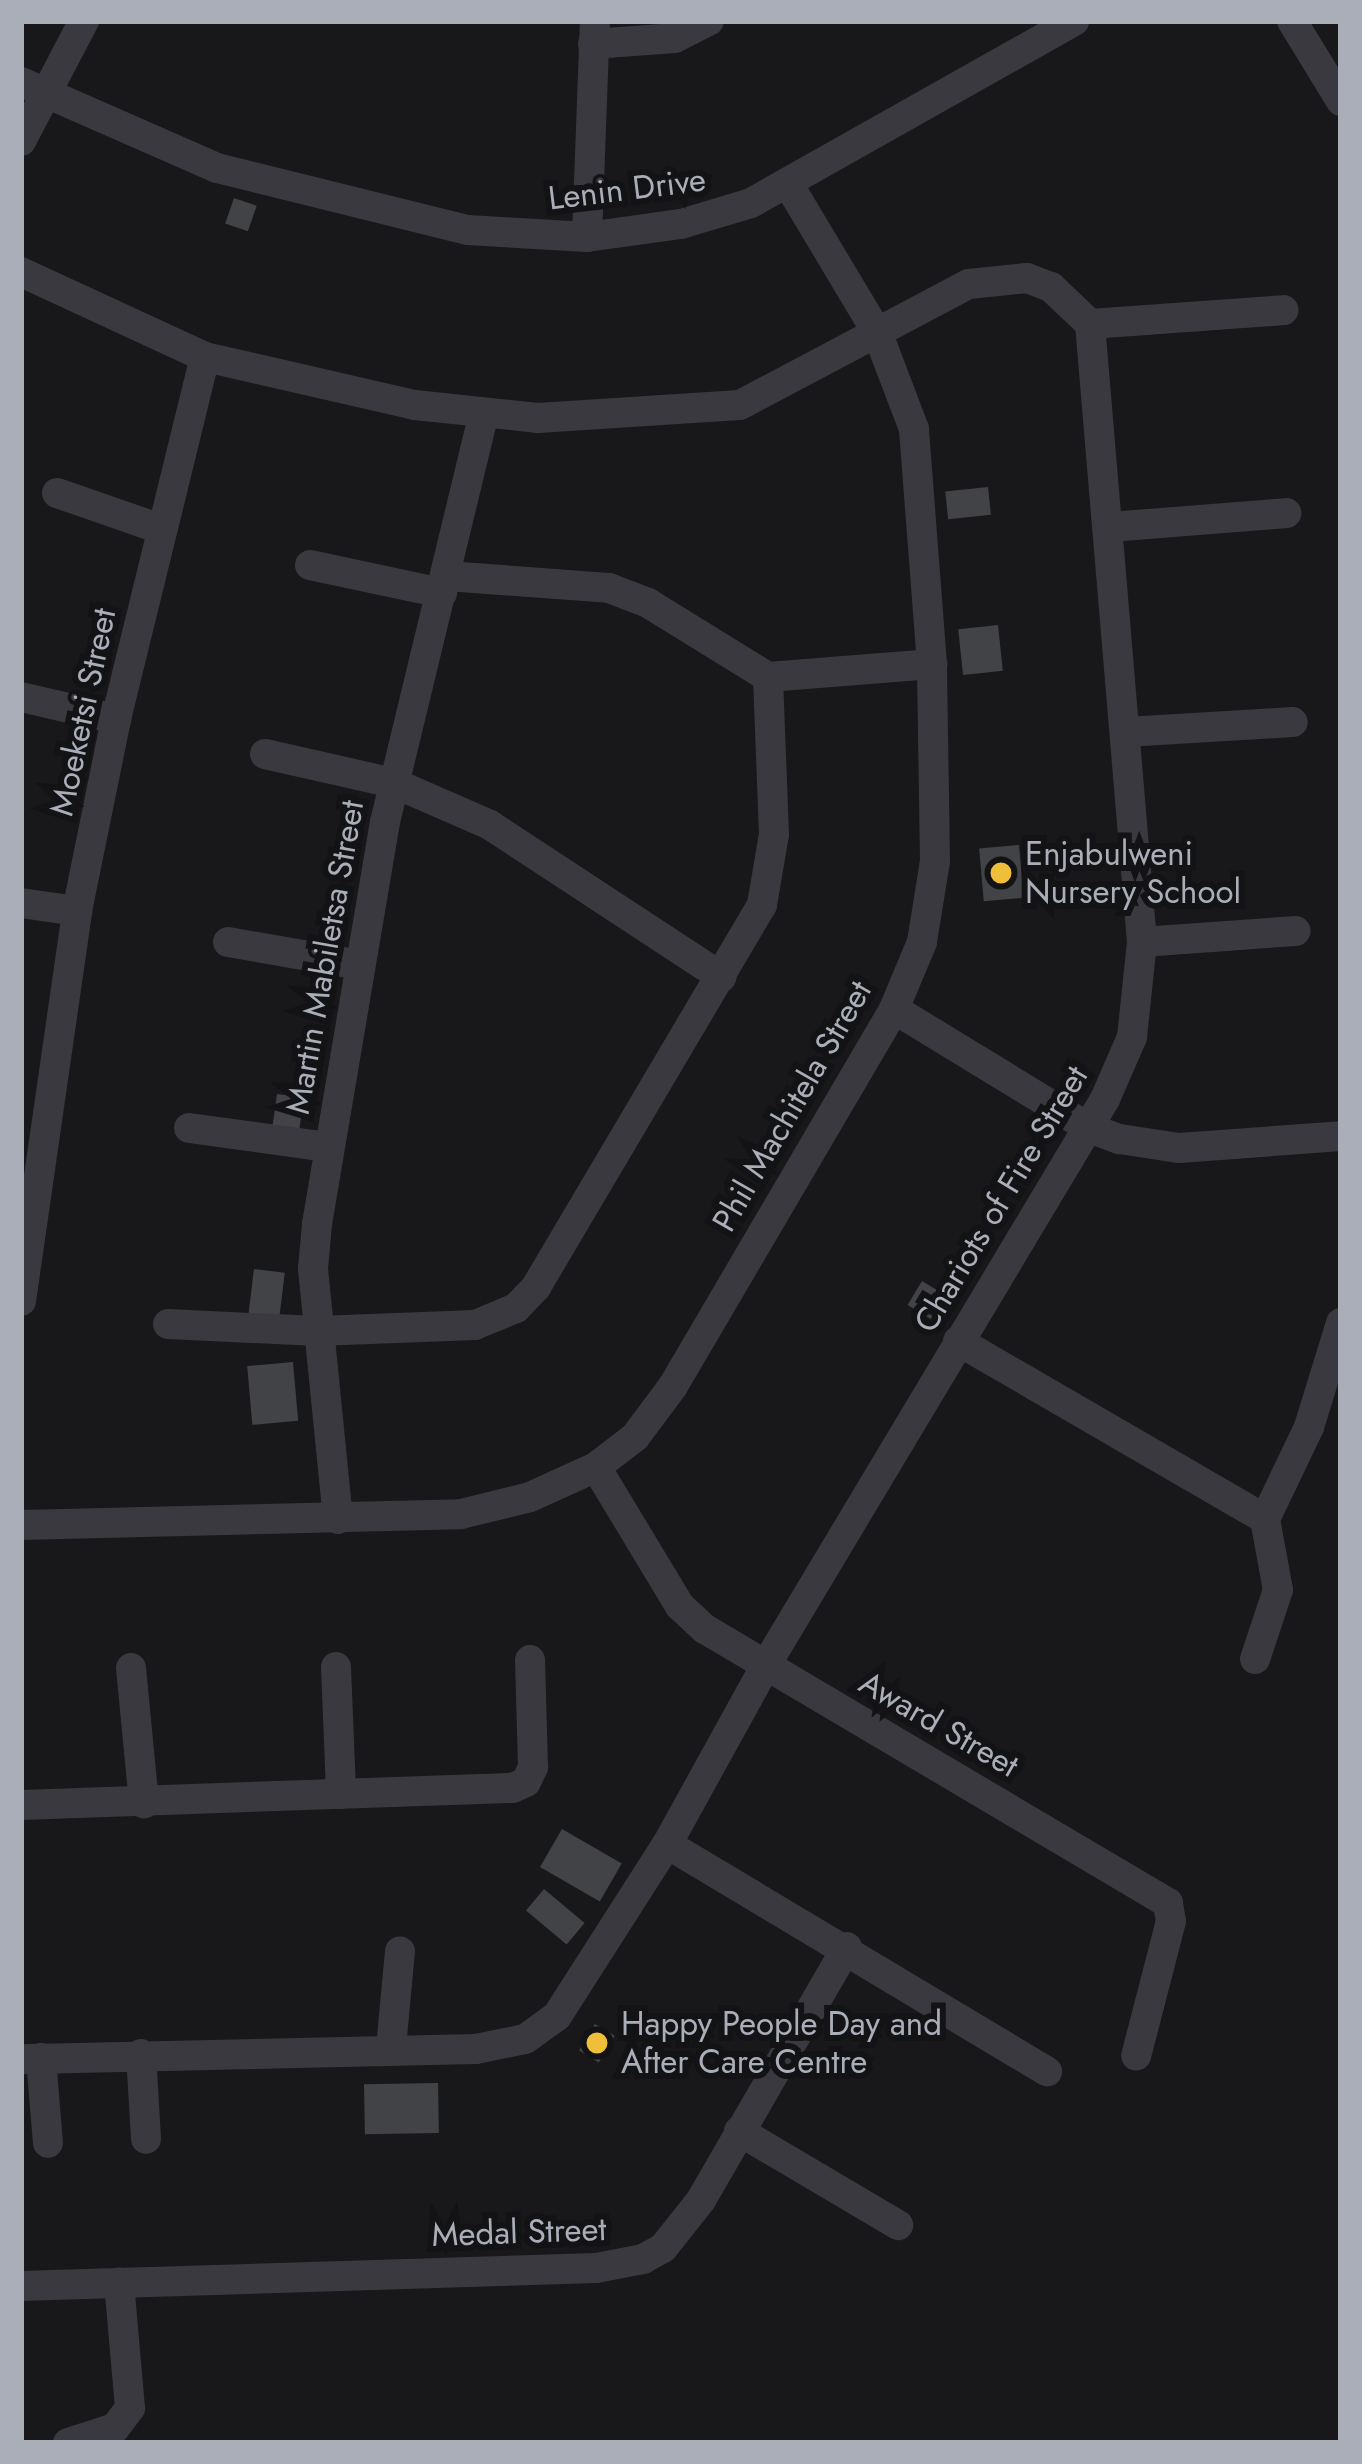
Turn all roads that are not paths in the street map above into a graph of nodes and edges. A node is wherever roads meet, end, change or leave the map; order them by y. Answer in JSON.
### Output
{"nodes":[{"id":1,"x":84,"y":21,"type":"edge"},
{"id":2,"x":709,"y":21,"type":"edge"},
{"id":3,"x":1074,"y":21,"type":"edge"},
{"id":4,"x":1292,"y":21,"type":"edge"},
{"id":5,"x":594,"y":32,"type":"edge"},
{"id":6,"x":32,"y":87,"type":"edge"},
{"id":7,"x":1341,"y":101,"type":"edge"},
{"id":8,"x":21,"y":141,"type":"edge"},
{"id":9,"x":789,"y":185,"type":"junction"},
{"id":10,"x":587,"y":237,"type":"junction"},
{"id":11,"x":21,"y":272,"type":"edge"},
{"id":12,"x":1283,"y":310,"type":"dead end"},
{"id":13,"x":1090,"y":324,"type":"junction"},
{"id":14,"x":878,"y":334,"type":"junction"},
{"id":15,"x":205,"y":357,"type":"junction"},
{"id":16,"x":482,"y":416,"type":"junction"},
{"id":17,"x":57,"y":493,"type":"dead end"},
{"id":18,"x":1286,"y":514,"type":"dead end"},
{"id":19,"x":1110,"y":527,"type":"junction"},
{"id":20,"x":160,"y":529,"type":"junction"},
{"id":21,"x":310,"y":565,"type":"dead end"},
{"id":22,"x":445,"y":585,"type":"junction"},
{"id":23,"x":932,"y":664,"type":"junction"},
{"id":24,"x":768,"y":677,"type":"junction"},
{"id":25,"x":21,"y":697,"type":"edge"},
{"id":26,"x":116,"y":719,"type":"junction"},
{"id":27,"x":1293,"y":722,"type":"dead end"},
{"id":28,"x":1126,"y":731,"type":"junction"},
{"id":29,"x":266,"y":754,"type":"dead end"},
{"id":30,"x":394,"y":783,"type":"junction"},
{"id":31,"x":21,"y":903,"type":"edge"},
{"id":32,"x":77,"y":911,"type":"junction"},
{"id":33,"x":1296,"y":931,"type":"dead end"},
{"id":34,"x":228,"y":942,"type":"dead end"},
{"id":35,"x":1142,"y":942,"type":"junction"},
{"id":36,"x":360,"y":965,"type":"junction"},
{"id":37,"x":721,"y":977,"type":"junction"},
{"id":38,"x":894,"y":1009,"type":"junction"},
{"id":39,"x":35,"y":1108,"type":"edge"},
{"id":40,"x":189,"y":1128,"type":"dead end"},
{"id":41,"x":1089,"y":1128,"type":"junction"},
{"id":42,"x":1341,"y":1136,"type":"edge"},
{"id":43,"x":327,"y":1147,"type":"junction"},
{"id":44,"x":21,"y":1301,"type":"edge"},
{"id":45,"x":1341,"y":1323,"type":"edge"},
{"id":46,"x":168,"y":1324,"type":"dead end"},
{"id":47,"x":318,"y":1330,"type":"junction"},
{"id":48,"x":958,"y":1341,"type":"junction"},
{"id":49,"x":596,"y":1467,"type":"junction"},
{"id":50,"x":338,"y":1519,"type":"junction"},
{"id":51,"x":1265,"y":1519,"type":"junction"},
{"id":52,"x":21,"y":1525,"type":"edge"},
{"id":53,"x":1255,"y":1659,"type":"dead end"},
{"id":54,"x":530,"y":1660,"type":"dead end"},
{"id":55,"x":766,"y":1665,"type":"junction"},
{"id":56,"x":336,"y":1667,"type":"dead end"},
{"id":57,"x":131,"y":1668,"type":"dead end"},
{"id":58,"x":341,"y":1794,"type":"junction"},
{"id":59,"x":144,"y":1803,"type":"junction"},
{"id":60,"x":21,"y":1805,"type":"edge"},
{"id":61,"x":668,"y":1844,"type":"junction"},
{"id":62,"x":847,"y":1947,"type":"junction"},
{"id":63,"x":400,"y":1951,"type":"dead end"},
{"id":64,"x":391,"y":2048,"type":"junction"},
{"id":65,"x":141,"y":2054,"type":"junction"},
{"id":66,"x":1136,"y":2056,"type":"dead end"},
{"id":67,"x":31,"y":2059,"type":"edge"},
{"id":68,"x":1047,"y":2071,"type":"dead end"},
{"id":69,"x":739,"y":2131,"type":"junction"},
{"id":70,"x":146,"y":2139,"type":"dead end"},
{"id":71,"x":48,"y":2143,"type":"dead end"},
{"id":72,"x":898,"y":2224,"type":"dead end"},
{"id":73,"x":119,"y":2282,"type":"junction"},
{"id":74,"x":21,"y":2286,"type":"edge"},
{"id":75,"x":68,"y":2443,"type":"edge"}],
"edges":[{"from":1,"to":6,"type":"street"},
{"from":2,"to":5,"type":"street"},
{"from":3,"to":9,"type":"street","name":"Lenin Drive"},
{"from":4,"to":7,"type":"street"},
{"from":5,"to":10,"type":"street"},
{"from":6,"to":8,"type":"street"},
{"from":6,"to":10,"type":"street","name":"Lenin Drive"},
{"from":9,"to":10,"type":"street","name":"Lenin Drive"},
{"from":9,"to":14,"type":"street","name":"Phil Machitela Street"},
{"from":11,"to":15,"type":"street"},
{"from":12,"to":13,"type":"street"},
{"from":13,"to":14,"type":"street"},
{"from":13,"to":19,"type":"street","name":"Chariots of Fire Street"},
{"from":14,"to":16,"type":"street"},
{"from":14,"to":23,"type":"street","name":"Phil Machitela Street"},
{"from":15,"to":16,"type":"street"},
{"from":15,"to":20,"type":"street","name":"Moeketsi Street"},
{"from":16,"to":22,"type":"street","name":"Martin Mabiletsa Street"},
{"from":17,"to":20,"type":"street"},
{"from":18,"to":19,"type":"street"},
{"from":19,"to":28,"type":"street","name":"Chariots of Fire Street"},
{"from":20,"to":26,"type":"street","name":"Moeketsi Street"},
{"from":21,"to":22,"type":"street"},
{"from":22,"to":24,"type":"street"},
{"from":22,"to":30,"type":"street","name":"Martin Mabiletsa Street"},
{"from":23,"to":24,"type":"street"},
{"from":23,"to":38,"type":"street","name":"Phil Machitela Street"},
{"from":24,"to":37,"type":"street"},
{"from":25,"to":26,"type":"street"},
{"from":26,"to":32,"type":"street","name":"Moeketsi Street"},
{"from":27,"to":28,"type":"street"},
{"from":28,"to":35,"type":"street","name":"Chariots of Fire Street"},
{"from":29,"to":30,"type":"street"},
{"from":30,"to":36,"type":"street","name":"Martin Mabiletsa Street"},
{"from":30,"to":37,"type":"street"},
{"from":31,"to":32,"type":"street"},
{"from":32,"to":39,"type":"street","name":"Moeketsi Street"},
{"from":33,"to":35,"type":"street"},
{"from":34,"to":36,"type":"street"},
{"from":35,"to":41,"type":"street","name":"Chariots of Fire Street"},
{"from":36,"to":43,"type":"street","name":"Martin Mabiletsa Street"},
{"from":37,"to":47,"type":"street"},
{"from":38,"to":41,"type":"street"},
{"from":38,"to":49,"type":"street","name":"Phil Machitela Street"},
{"from":39,"to":44,"type":"street","name":"Moeketsi Street"},
{"from":40,"to":43,"type":"street"},
{"from":41,"to":42,"type":"street"},
{"from":41,"to":48,"type":"street","name":"Chariots of Fire Street"},
{"from":43,"to":47,"type":"street","name":"Martin Mabiletsa Street"},
{"from":45,"to":51,"type":"street"},
{"from":46,"to":47,"type":"street"},
{"from":47,"to":50,"type":"street","name":"Martin Mabiletsa Street"},
{"from":48,"to":51,"type":"street"},
{"from":48,"to":55,"type":"street","name":"Chariots of Fire Street"},
{"from":49,"to":50,"type":"street","name":"Phil Machitela Street"},
{"from":49,"to":55,"type":"street","name":"Award Street"},
{"from":50,"to":52,"type":"street","name":"Phil Machitela Street"},
{"from":51,"to":53,"type":"street"},
{"from":54,"to":58,"type":"street"},
{"from":55,"to":61,"type":"street","name":"Chariots of Fire Street"},
{"from":55,"to":66,"type":"street","name":"Award Street"},
{"from":56,"to":58,"type":"street"},
{"from":57,"to":59,"type":"street"},
{"from":58,"to":59,"type":"street"},
{"from":59,"to":60,"type":"street"},
{"from":61,"to":62,"type":"street"},
{"from":61,"to":64,"type":"street","name":"Chariots of Fire Street"},
{"from":62,"to":68,"type":"street"},
{"from":62,"to":69,"type":"street","name":"Medal Street"},
{"from":63,"to":64,"type":"street"},
{"from":64,"to":65,"type":"street"},
{"from":65,"to":67,"type":"street"},
{"from":65,"to":70,"type":"street"},
{"from":67,"to":71,"type":"street"},
{"from":69,"to":72,"type":"street"},
{"from":69,"to":73,"type":"street","name":"Medal Street"},
{"from":73,"to":74,"type":"street","name":"Medal Street"},
{"from":73,"to":75,"type":"street"}]}
